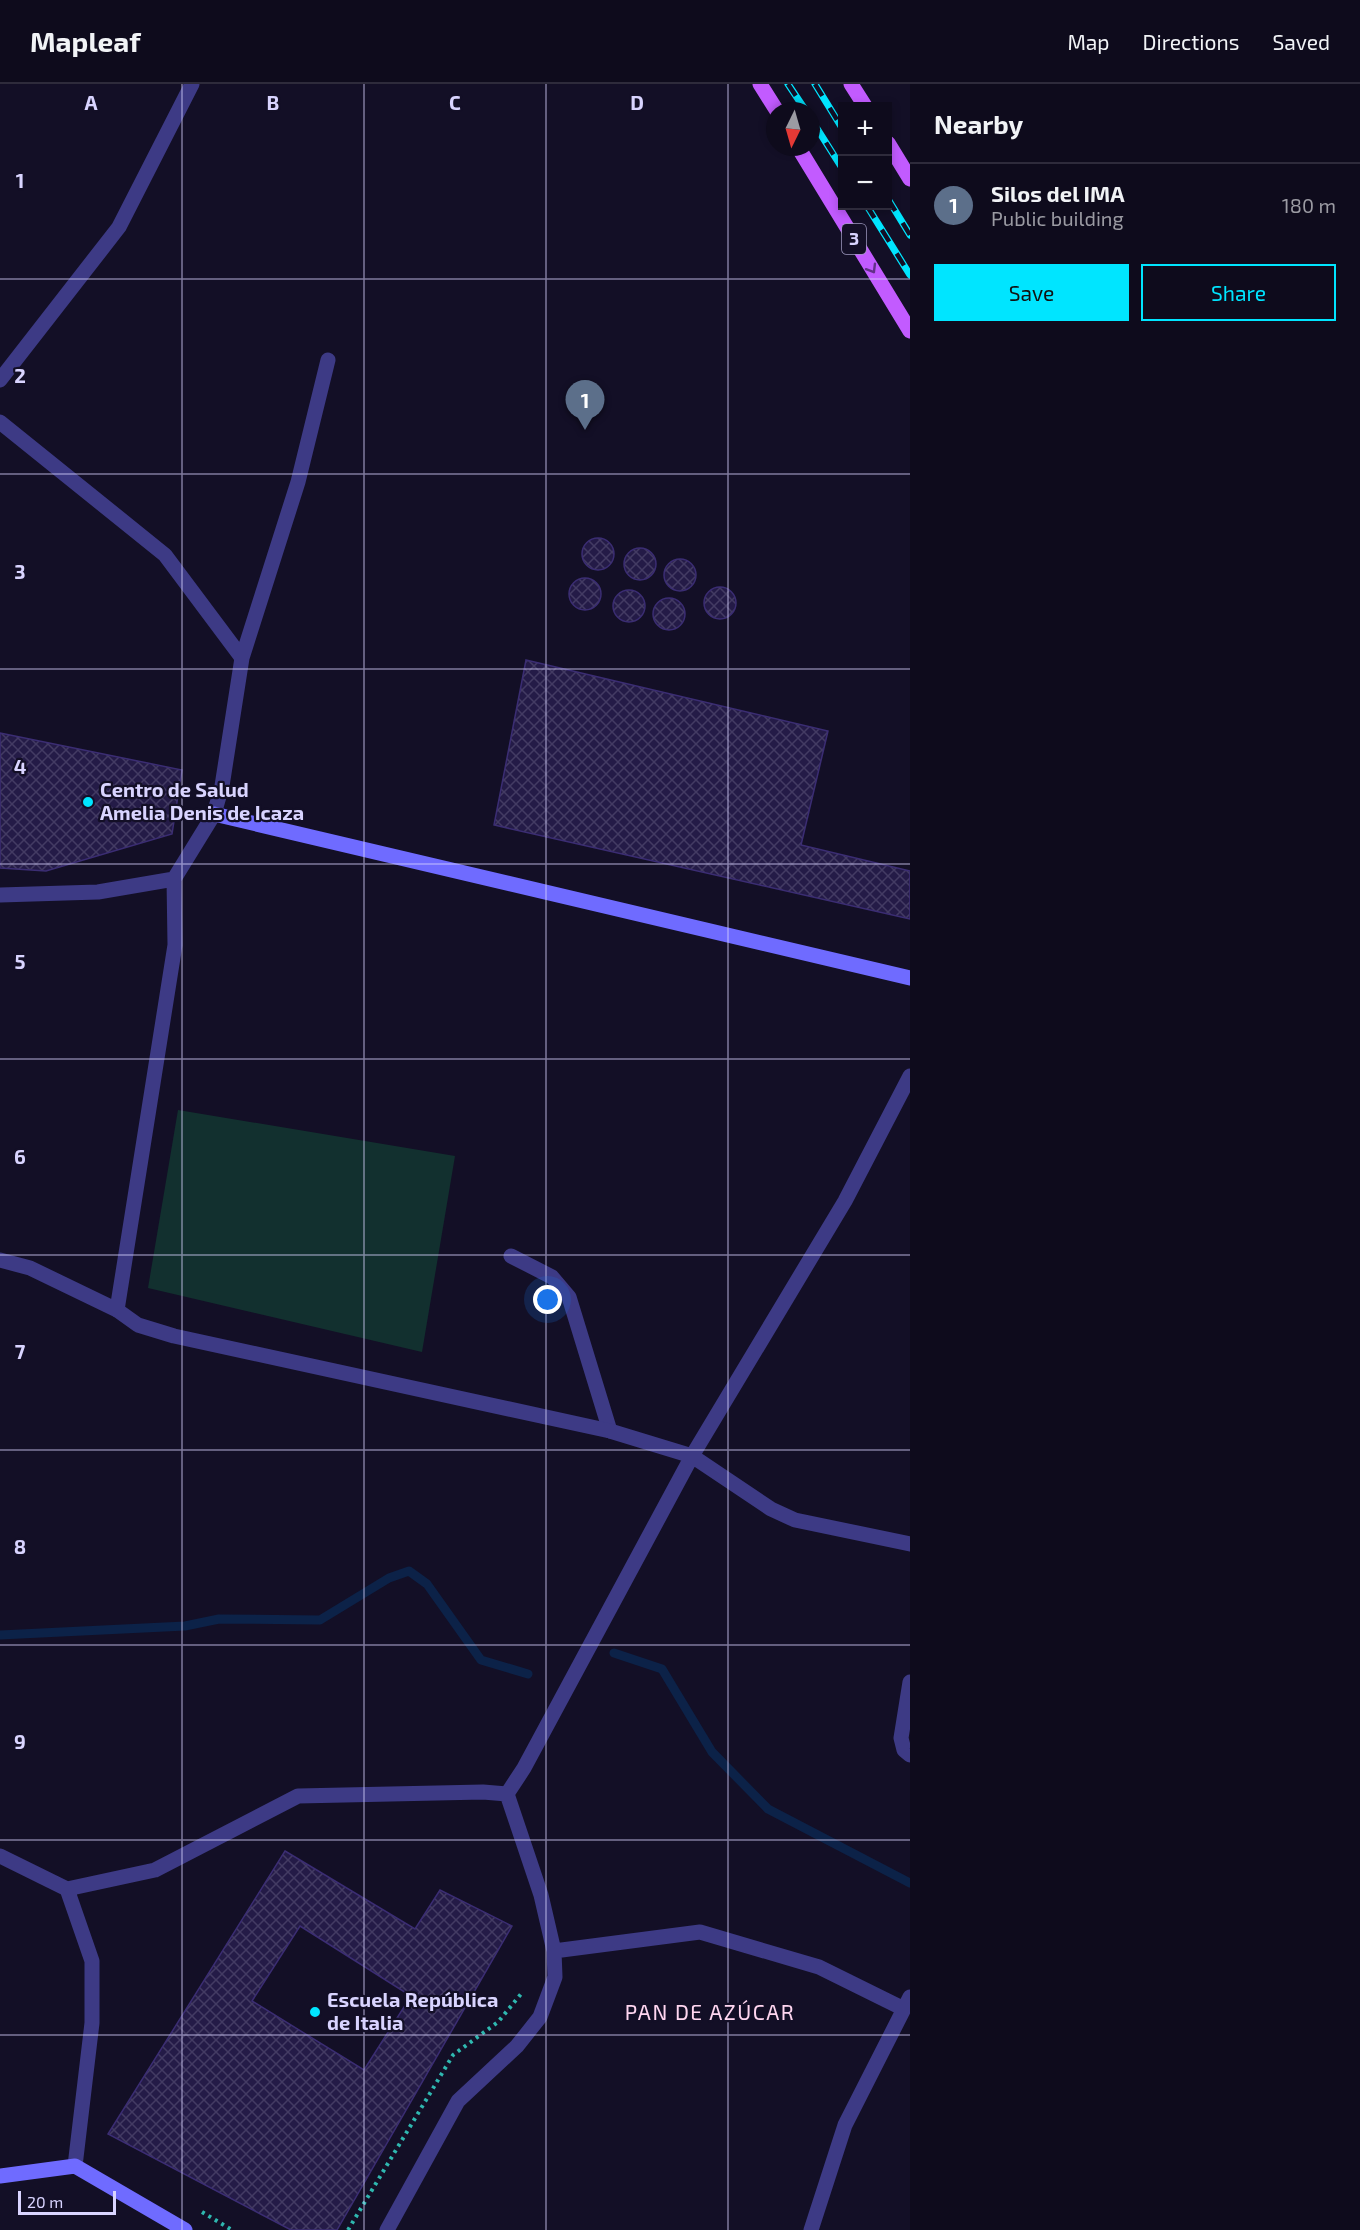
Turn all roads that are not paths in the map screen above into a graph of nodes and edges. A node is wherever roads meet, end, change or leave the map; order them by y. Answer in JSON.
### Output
{"nodes":[{"id":1,"x":192,"y":84,"type":"edge"},
{"id":2,"x":760,"y":84,"type":"edge"},
{"id":3,"x":851,"y":84,"type":"edge"},
{"id":4,"x":771,"y":102,"type":"edge"},
{"id":5,"x":862,"y":102,"type":"edge"},
{"id":6,"x":892,"y":150,"type":"edge"},
{"id":7,"x":803,"y":156,"type":"edge"},
{"id":8,"x":910,"y":179,"type":"edge"},
{"id":9,"x":910,"y":331,"type":"edge"},
{"id":10,"x":328,"y":360,"type":"dead end"},
{"id":11,"x":0,"y":380,"type":"edge"},
{"id":12,"x":0,"y":422,"type":"edge"},
{"id":13,"x":242,"y":658,"type":"junction"},
{"id":14,"x":214,"y":814,"type":"junction"},
{"id":15,"x":174,"y":879,"type":"junction"},
{"id":16,"x":0,"y":896,"type":"edge"},
{"id":17,"x":910,"y":978,"type":"edge"},
{"id":18,"x":910,"y":1076,"type":"edge"},
{"id":19,"x":511,"y":1256,"type":"dead end"},
{"id":20,"x":0,"y":1260,"type":"edge"},
{"id":21,"x":117,"y":1310,"type":"junction"},
{"id":22,"x":610,"y":1431,"type":"junction"},
{"id":23,"x":692,"y":1456,"type":"junction"},
{"id":24,"x":910,"y":1544,"type":"edge"},
{"id":25,"x":910,"y":1682,"type":"edge"},
{"id":26,"x":910,"y":1755,"type":"edge"},
{"id":27,"x":507,"y":1794,"type":"junction"},
{"id":28,"x":0,"y":1856,"type":"edge"},
{"id":29,"x":67,"y":1889,"type":"junction"},
{"id":30,"x":554,"y":1951,"type":"junction"},
{"id":31,"x":907,"y":2003,"type":"edge"},
{"id":32,"x":75,"y":2166,"type":"junction"},
{"id":33,"x":0,"y":2176,"type":"edge"},
{"id":34,"x":185,"y":2230,"type":"edge"},
{"id":35,"x":387,"y":2230,"type":"edge"},
{"id":36,"x":811,"y":2230,"type":"edge"}],
"edges":[{"from":1,"to":11,"type":"street"},
{"from":2,"to":4,"type":"main road"},
{"from":3,"to":5,"type":"main road"},
{"from":6,"to":8,"type":"main road"},
{"from":7,"to":9,"type":"main road","number":"3","one_way":true},
{"from":10,"to":13,"type":"street"},
{"from":12,"to":13,"type":"street"},
{"from":13,"to":14,"type":"street"},
{"from":14,"to":15,"type":"street"},
{"from":14,"to":17,"type":"street"},
{"from":15,"to":16,"type":"street"},
{"from":15,"to":21,"type":"street"},
{"from":18,"to":23,"type":"street"},
{"from":19,"to":22,"type":"street"},
{"from":20,"to":21,"type":"street"},
{"from":21,"to":22,"type":"street"},
{"from":22,"to":23,"type":"street"},
{"from":23,"to":24,"type":"street"},
{"from":23,"to":27,"type":"street"},
{"from":25,"to":26,"type":"street"},
{"from":27,"to":29,"type":"street"},
{"from":27,"to":30,"type":"street"},
{"from":28,"to":29,"type":"street"},
{"from":29,"to":32,"type":"street"},
{"from":30,"to":31,"type":"street"},
{"from":30,"to":35,"type":"street"},
{"from":31,"to":36,"type":"street"},
{"from":32,"to":33,"type":"street"},
{"from":32,"to":34,"type":"street"}]}
